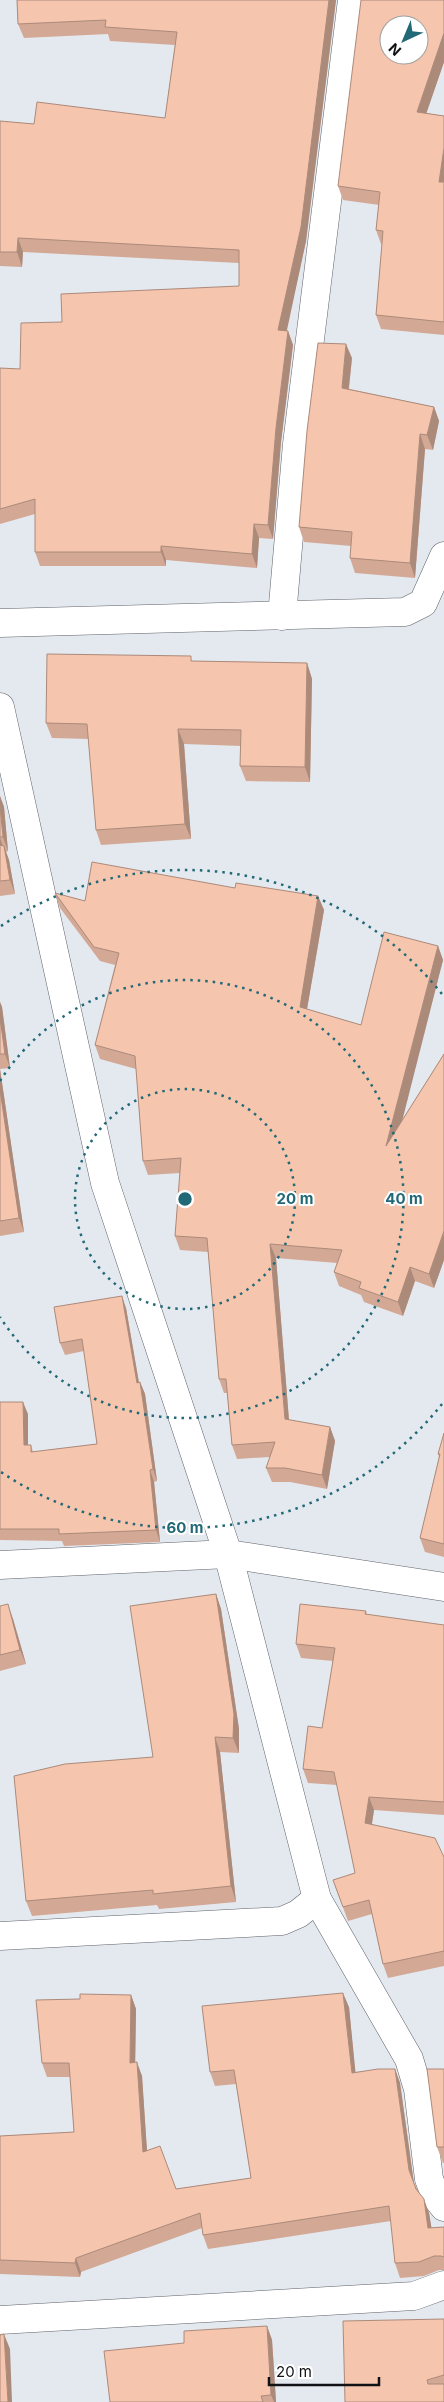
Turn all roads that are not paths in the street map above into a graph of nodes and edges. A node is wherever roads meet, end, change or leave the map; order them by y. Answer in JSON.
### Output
{"nodes":[{"id":1,"x":352,"y":0,"type":"edge"},
{"id":2,"x":444,"y":556,"type":"edge"},
{"id":3,"x":282,"y":616,"type":"junction"},
{"id":4,"x":0,"y":623,"type":"edge"},
{"id":5,"x":0,"y":706,"type":"edge"},
{"id":6,"x":228,"y":1554,"type":"junction"},
{"id":7,"x":0,"y":1565,"type":"edge"},
{"id":8,"x":444,"y":1587,"type":"edge"},
{"id":9,"x":317,"y":1899,"type":"junction"},
{"id":10,"x":0,"y":1936,"type":"edge"},
{"id":11,"x":444,"y":2207,"type":"edge"},
{"id":12,"x":444,"y":2285,"type":"edge"},
{"id":13,"x":0,"y":2320,"type":"edge"}],
"edges":[{"from":1,"to":3,"type":"street"},
{"from":2,"to":3,"type":"street"},
{"from":3,"to":4,"type":"street"},
{"from":5,"to":6,"type":"street"},
{"from":6,"to":7,"type":"street"},
{"from":6,"to":8,"type":"street"},
{"from":6,"to":9,"type":"street"},
{"from":9,"to":10,"type":"street"},
{"from":9,"to":11,"type":"street"},
{"from":12,"to":13,"type":"street"}]}
